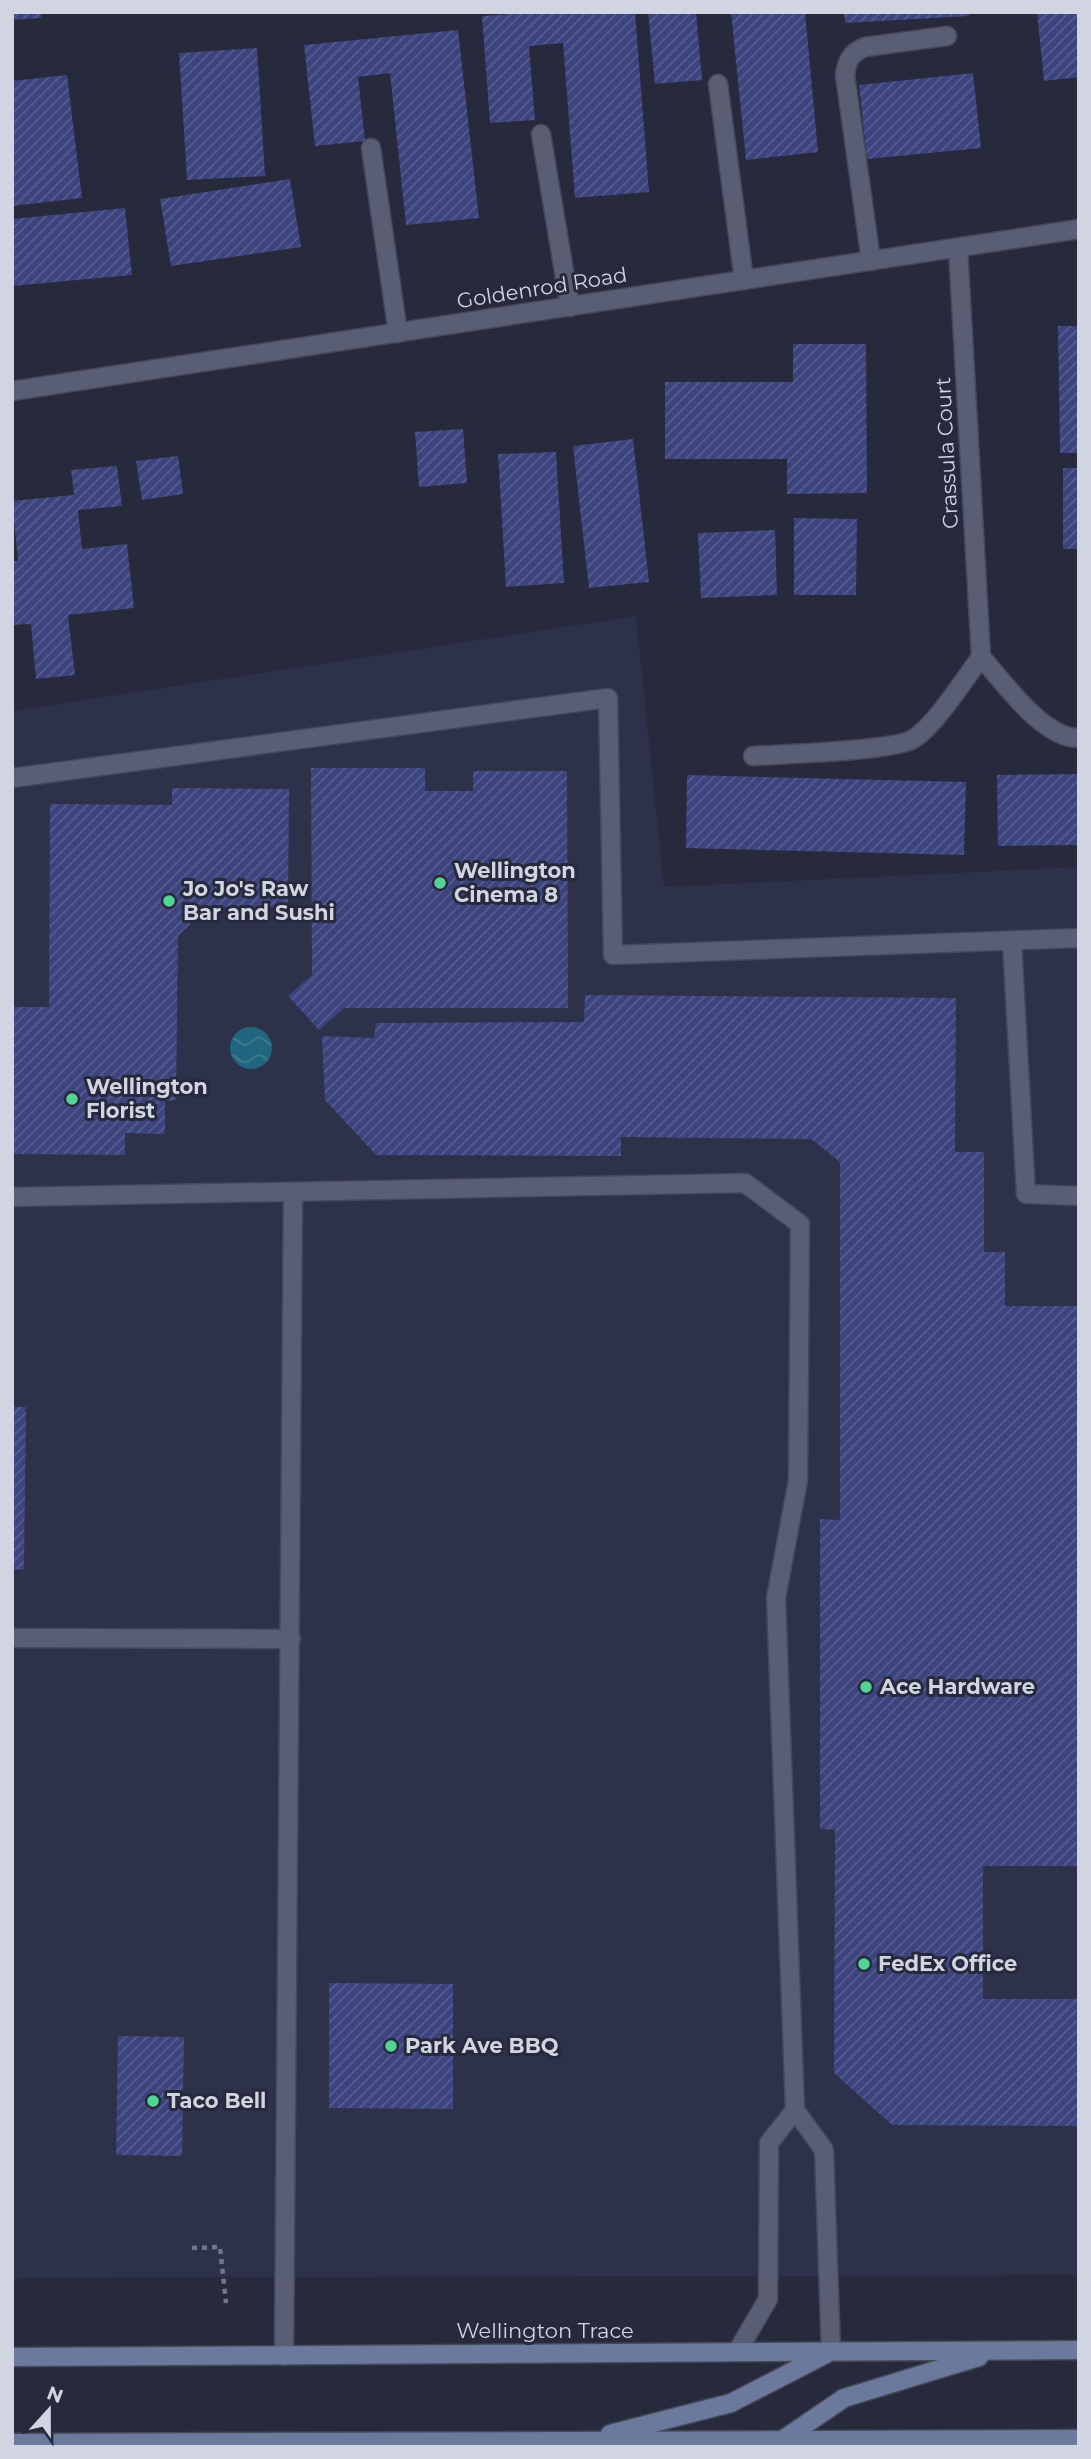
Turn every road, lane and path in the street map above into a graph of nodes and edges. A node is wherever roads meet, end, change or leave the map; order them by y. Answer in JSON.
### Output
{"nodes":[{"id":1,"x":947,"y":36,"type":"dead end"},
{"id":2,"x":718,"y":84,"type":"dead end"},
{"id":3,"x":541,"y":134,"type":"dead end"},
{"id":4,"x":371,"y":148,"type":"dead end"},
{"id":5,"x":1079,"y":229,"type":"edge"},
{"id":6,"x":958,"y":248,"type":"junction"},
{"id":7,"x":871,"y":261,"type":"junction"},
{"id":8,"x":744,"y":280,"type":"junction"},
{"id":9,"x":570,"y":307,"type":"junction"},
{"id":10,"x":398,"y":333,"type":"junction"},
{"id":11,"x":12,"y":391,"type":"edge"},
{"id":12,"x":981,"y":657,"type":"junction"},
{"id":13,"x":1079,"y":738,"type":"edge"},
{"id":14,"x":753,"y":756,"type":"dead end"},
{"id":15,"x":12,"y":778,"type":"edge"},
{"id":16,"x":1079,"y":938,"type":"edge"},
{"id":17,"x":1012,"y":942,"type":"junction"},
{"id":18,"x":293,"y":1192,"type":"junction"},
{"id":19,"x":1079,"y":1196,"type":"edge"},
{"id":20,"x":12,"y":1197,"type":"edge"},
{"id":21,"x":12,"y":1638,"type":"edge"},
{"id":22,"x":291,"y":1639,"type":"junction"},
{"id":23,"x":795,"y":2110,"type":"junction"},
{"id":24,"x":192,"y":2248,"type":"dead end"},
{"id":25,"x":226,"y":2303,"type":"dead end"},
{"id":26,"x":999,"y":2350,"type":"junction"},
{"id":27,"x":1079,"y":2350,"type":"edge"},
{"id":28,"x":831,"y":2351,"type":"junction"},
{"id":29,"x":737,"y":2352,"type":"junction"},
{"id":30,"x":284,"y":2356,"type":"junction"},
{"id":31,"x":12,"y":2357,"type":"edge"},
{"id":32,"x":1079,"y":2439,"type":"edge"},
{"id":33,"x":583,"y":2441,"type":"junction"},
{"id":34,"x":12,"y":2443,"type":"edge"},
{"id":35,"x":1043,"y":2443,"type":"edge"},
{"id":36,"x":781,"y":2444,"type":"edge"},
{"id":37,"x":860,"y":2444,"type":"edge"}],
"edges":[{"from":1,"to":7,"type":"street"},
{"from":2,"to":8,"type":"street"},
{"from":3,"to":9,"type":"street"},
{"from":4,"to":10,"type":"street"},
{"from":5,"to":6,"type":"street","name":"Goldenrod Road"},
{"from":6,"to":7,"type":"street","name":"Goldenrod Road"},
{"from":6,"to":12,"type":"street","name":"Crassula Court"},
{"from":7,"to":8,"type":"street","name":"Goldenrod Road"},
{"from":8,"to":9,"type":"street","name":"Goldenrod Road"},
{"from":9,"to":10,"type":"street","name":"Goldenrod Road"},
{"from":10,"to":11,"type":"street","name":"Goldenrod Road"},
{"from":12,"to":13,"type":"street"},
{"from":12,"to":14,"type":"street"},
{"from":15,"to":17,"type":"street"},
{"from":16,"to":17,"type":"street"},
{"from":17,"to":19,"type":"street"},
{"from":18,"to":20,"type":"street"},
{"from":18,"to":22,"type":"street"},
{"from":18,"to":23,"type":"street"},
{"from":21,"to":22,"type":"street"},
{"from":22,"to":30,"type":"street"},
{"from":23,"to":28,"type":"street"},
{"from":23,"to":29,"type":"street"},
{"from":24,"to":25,"type":"path"},
{"from":26,"to":27,"type":"street","name":"Wellington Trace"},
{"from":26,"to":28,"type":"street","name":"Wellington Trace"},
{"from":26,"to":36,"type":"street"},
{"from":28,"to":29,"type":"street","name":"Wellington Trace"},
{"from":28,"to":33,"type":"street"},
{"from":29,"to":30,"type":"street","name":"Wellington Trace"},
{"from":30,"to":31,"type":"street","name":"Wellington Trace"},
{"from":32,"to":35,"type":"street"},
{"from":33,"to":34,"type":"street"},
{"from":33,"to":36,"type":"street"},
{"from":35,"to":37,"type":"street"},
{"from":36,"to":37,"type":"street"}]}
